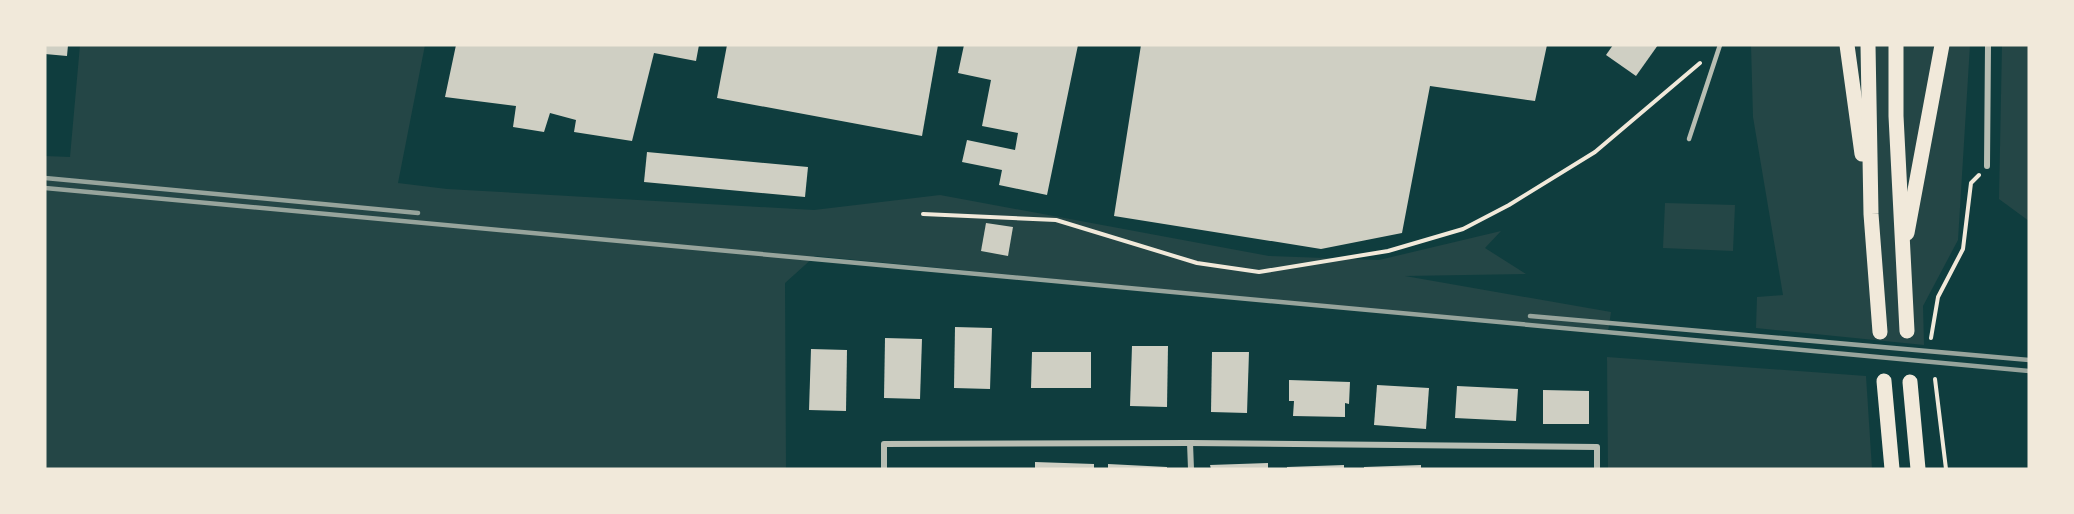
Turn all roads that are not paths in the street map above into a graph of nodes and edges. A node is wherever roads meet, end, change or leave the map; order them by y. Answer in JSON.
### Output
{"nodes":[{"id":1,"x":1847,"y":45,"type":"edge"},
{"id":2,"x":1868,"y":45,"type":"edge"},
{"id":3,"x":1896,"y":45,"type":"edge"},
{"id":4,"x":1942,"y":45,"type":"edge"},
{"id":5,"x":1988,"y":45,"type":"edge"},
{"id":6,"x":1719,"y":46,"type":"edge"},
{"id":7,"x":1689,"y":139,"type":"dead end"},
{"id":8,"x":1987,"y":166,"type":"road end"},
{"id":9,"x":1871,"y":214,"type":"junction"},
{"id":10,"x":1902,"y":260,"type":"junction"},
{"id":11,"x":1907,"y":331,"type":"dead end"},
{"id":12,"x":1880,"y":332,"type":"dead end"},
{"id":13,"x":1884,"y":381,"type":"dead end"},
{"id":14,"x":1910,"y":382,"type":"dead end"},
{"id":15,"x":1190,"y":444,"type":"junction"},
{"id":16,"x":884,"y":469,"type":"edge"},
{"id":17,"x":1191,"y":469,"type":"edge"},
{"id":18,"x":1597,"y":469,"type":"edge"},
{"id":19,"x":1892,"y":469,"type":"edge"},
{"id":20,"x":1918,"y":469,"type":"edge"}],
"edges":[{"from":1,"to":9,"type":"main road"},
{"from":2,"to":9,"type":"main road"},
{"from":3,"to":10,"type":"main road"},
{"from":4,"to":10,"type":"main road"},
{"from":5,"to":8,"type":"street"},
{"from":6,"to":7,"type":"lane"},
{"from":9,"to":12,"type":"main road"},
{"from":10,"to":11,"type":"main road"},
{"from":13,"to":19,"type":"main road"},
{"from":14,"to":20,"type":"main road"},
{"from":15,"to":16,"type":"street"},
{"from":15,"to":17,"type":"street"},
{"from":15,"to":18,"type":"street"}]}
